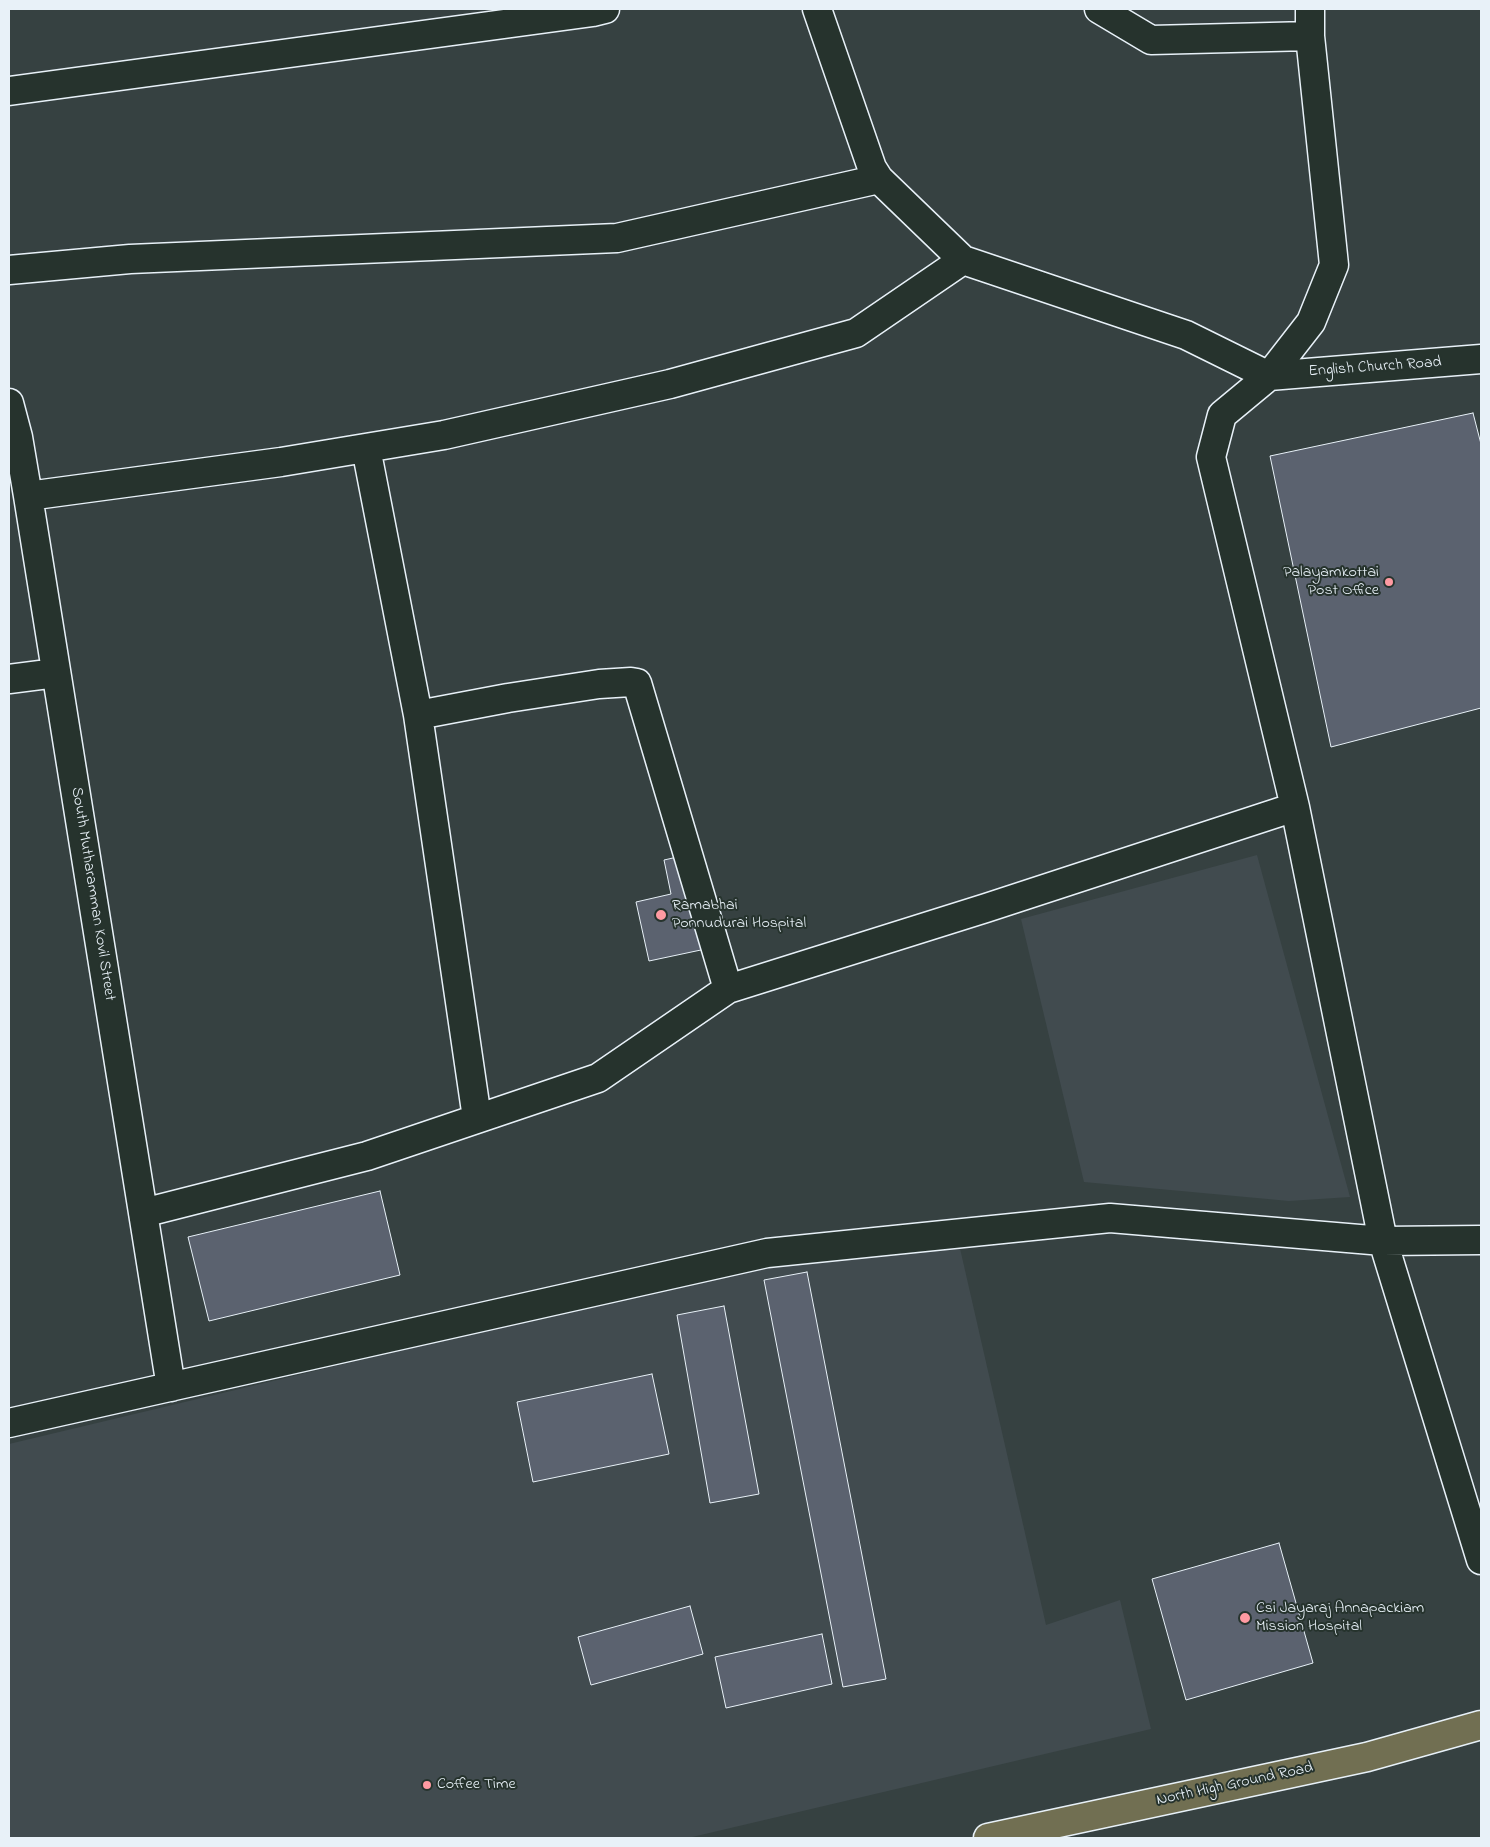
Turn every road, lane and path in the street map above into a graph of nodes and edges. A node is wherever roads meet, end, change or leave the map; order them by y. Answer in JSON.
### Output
{"nodes":[{"id":1,"x":605,"y":9,"type":"edge"},
{"id":2,"x":817,"y":9,"type":"edge"},
{"id":3,"x":1099,"y":9,"type":"edge"},
{"id":4,"x":1310,"y":9,"type":"edge"},
{"id":5,"x":1310,"y":36,"type":"junction"},
{"id":6,"x":9,"y":91,"type":"edge"},
{"id":7,"x":879,"y":179,"type":"junction"},
{"id":8,"x":963,"y":260,"type":"junction"},
{"id":9,"x":9,"y":270,"type":"edge"},
{"id":10,"x":1481,"y":359,"type":"edge"},
{"id":11,"x":1269,"y":376,"type":"junction"},
{"id":12,"x":9,"y":403,"type":"edge"},
{"id":13,"x":366,"y":448,"type":"junction"},
{"id":14,"x":28,"y":496,"type":"junction"},
{"id":15,"x":56,"y":673,"type":"junction"},
{"id":16,"x":9,"y":679,"type":"edge"},
{"id":17,"x":418,"y":715,"type":"junction"},
{"id":18,"x":1295,"y":807,"type":"junction"},
{"id":19,"x":728,"y":989,"type":"junction"},
{"id":20,"x":477,"y":1118,"type":"junction"},
{"id":21,"x":143,"y":1212,"type":"junction"},
{"id":22,"x":1481,"y":1240,"type":"edge"},
{"id":23,"x":1383,"y":1241,"type":"junction"},
{"id":24,"x":171,"y":1387,"type":"junction"},
{"id":25,"x":9,"y":1423,"type":"edge"},
{"id":26,"x":1481,"y":1560,"type":"edge"},
{"id":27,"x":1481,"y":1725,"type":"edge"},
{"id":28,"x":988,"y":1838,"type":"edge"}],
"edges":[{"from":1,"to":6,"type":"street"},
{"from":2,"to":7,"type":"street"},
{"from":3,"to":5,"type":"street"},
{"from":4,"to":5,"type":"street"},
{"from":5,"to":11,"type":"street"},
{"from":7,"to":8,"type":"street"},
{"from":7,"to":9,"type":"street"},
{"from":8,"to":11,"type":"street"},
{"from":8,"to":13,"type":"street"},
{"from":10,"to":11,"type":"street","name":"English Church Road"},
{"from":11,"to":18,"type":"street"},
{"from":12,"to":14,"type":"street","name":"South Mutharamman Kovil Street"},
{"from":13,"to":14,"type":"street"},
{"from":13,"to":17,"type":"street"},
{"from":14,"to":15,"type":"street","name":"South Mutharamman Kovil Street"},
{"from":15,"to":16,"type":"street"},
{"from":15,"to":21,"type":"street","name":"South Mutharamman Kovil Street"},
{"from":17,"to":19,"type":"street"},
{"from":17,"to":20,"type":"street"},
{"from":18,"to":19,"type":"street"},
{"from":18,"to":23,"type":"street"},
{"from":19,"to":20,"type":"street"},
{"from":20,"to":21,"type":"street"},
{"from":21,"to":24,"type":"street","name":"South Mutharamman Kovil Street"},
{"from":22,"to":23,"type":"street"},
{"from":23,"to":24,"type":"street"},
{"from":23,"to":26,"type":"street"},
{"from":24,"to":25,"type":"street"},
{"from":27,"to":28,"type":"main road","name":"North High Ground Road"}]}
